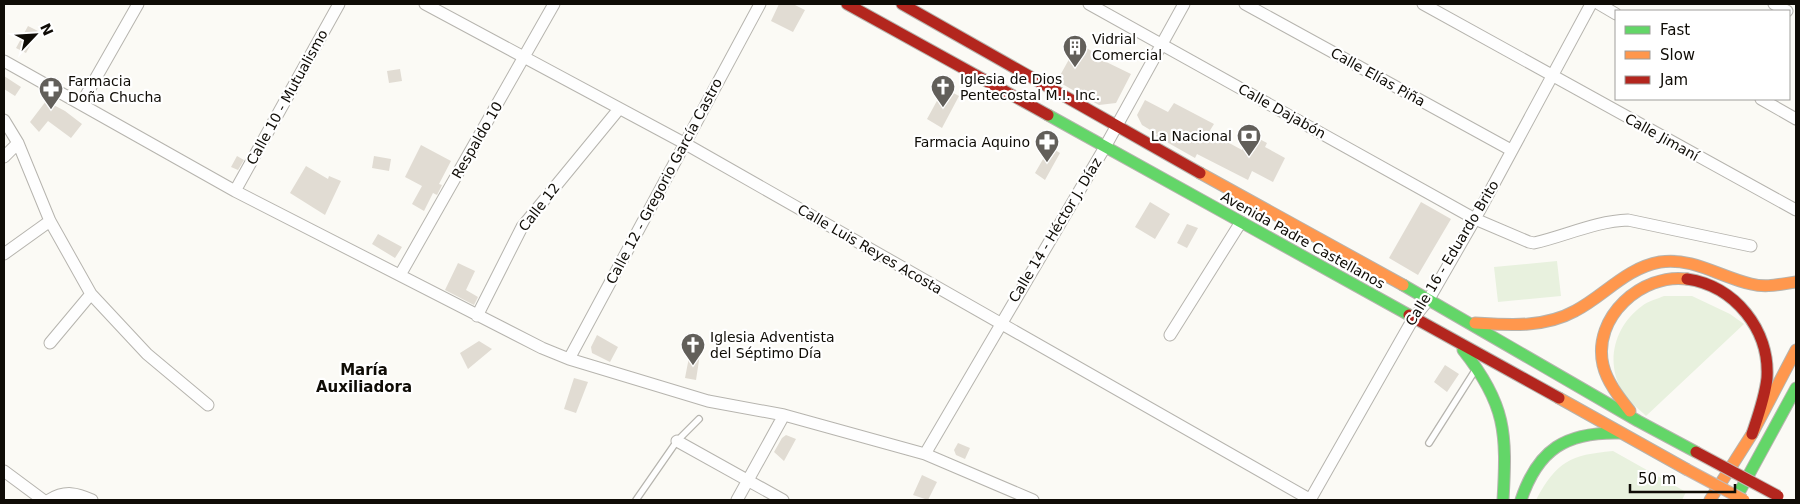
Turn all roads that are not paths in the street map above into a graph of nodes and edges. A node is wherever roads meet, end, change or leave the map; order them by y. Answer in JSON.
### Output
{"nodes":[{"id":1,"x":138,"y":4,"type":"edge"},
{"id":2,"x":339,"y":4,"type":"edge"},
{"id":3,"x":425,"y":4,"type":"edge"},
{"id":4,"x":554,"y":4,"type":"edge"},
{"id":5,"x":760,"y":4,"type":"edge"},
{"id":6,"x":847,"y":4,"type":"edge"},
{"id":7,"x":902,"y":4,"type":"edge"},
{"id":8,"x":1089,"y":4,"type":"edge"},
{"id":9,"x":1184,"y":4,"type":"edge"},
{"id":10,"x":1245,"y":4,"type":"edge"},
{"id":11,"x":1423,"y":4,"type":"edge"},
{"id":12,"x":1591,"y":4,"type":"edge"},
{"id":13,"x":1599,"y":4,"type":"edge"},
{"id":14,"x":1615,"y":13,"type":"edge"},
{"id":15,"x":1162,"y":44,"type":"junction"},
{"id":16,"x":525,"y":56,"type":"junction"},
{"id":17,"x":4,"y":61,"type":"edge"},
{"id":18,"x":1552,"y":76,"type":"junction"},
{"id":19,"x":1763,"y":100,"type":"edge"},
{"id":20,"x":81,"y":104,"type":"junction"},
{"id":21,"x":619,"y":109,"type":"junction"},
{"id":22,"x":1796,"y":119,"type":"edge"},
{"id":23,"x":4,"y":120,"type":"edge"},
{"id":24,"x":1115,"y":126,"type":"junction"},
{"id":25,"x":18,"y":143,"type":"junction"},
{"id":26,"x":684,"y":143,"type":"junction"},
{"id":27,"x":1105,"y":146,"type":"junction"},
{"id":28,"x":1512,"y":150,"type":"junction"},
{"id":29,"x":4,"y":157,"type":"edge"},
{"id":30,"x":235,"y":191,"type":"junction"},
{"id":31,"x":1796,"y":210,"type":"edge"},
{"id":32,"x":1475,"y":219,"type":"junction"},
{"id":33,"x":50,"y":221,"type":"junction"},
{"id":34,"x":1241,"y":222,"type":"junction"},
{"id":35,"x":1752,"y":246,"type":"dead end"},
{"id":36,"x":4,"y":254,"type":"edge"},
{"id":37,"x":400,"y":274,"type":"junction"},
{"id":38,"x":1796,"y":282,"type":"edge"},
{"id":39,"x":91,"y":294,"type":"junction"},
{"id":40,"x":1429,"y":298,"type":"junction"},
{"id":41,"x":477,"y":316,"type":"junction"},
{"id":42,"x":1413,"y":319,"type":"junction"},
{"id":43,"x":1472,"y":322,"type":"junction"},
{"id":44,"x":1000,"y":324,"type":"junction"},
{"id":45,"x":1170,"y":335,"type":"dead end"},
{"id":46,"x":1454,"y":340,"type":"junction"},
{"id":47,"x":50,"y":343,"type":"dead end"},
{"id":48,"x":1796,"y":350,"type":"edge"},
{"id":49,"x":568,"y":359,"type":"junction"},
{"id":50,"x":1478,"y":367,"type":"junction"},
{"id":51,"x":1796,"y":388,"type":"edge"},
{"id":52,"x":208,"y":405,"type":"dead end"},
{"id":53,"x":784,"y":415,"type":"junction"},
{"id":54,"x":699,"y":418,"type":"dead end"},
{"id":55,"x":1638,"y":421,"type":"junction"},
{"id":56,"x":1623,"y":434,"type":"junction"},
{"id":57,"x":1752,"y":434,"type":"junction"},
{"id":58,"x":676,"y":440,"type":"junction"},
{"id":59,"x":1429,"y":443,"type":"dead end"},
{"id":60,"x":924,"y":454,"type":"junction"},
{"id":61,"x":4,"y":471,"type":"edge"},
{"id":62,"x":748,"y":480,"type":"junction"},
{"id":63,"x":1009,"y":496,"type":"edge"},
{"id":64,"x":1781,"y":498,"type":"edge"},
{"id":65,"x":43,"y":500,"type":"edge"},
{"id":66,"x":49,"y":500,"type":"edge"},
{"id":67,"x":92,"y":500,"type":"edge"},
{"id":68,"x":636,"y":500,"type":"edge"},
{"id":69,"x":737,"y":500,"type":"edge"},
{"id":70,"x":783,"y":500,"type":"edge"},
{"id":71,"x":1033,"y":500,"type":"edge"},
{"id":72,"x":1311,"y":500,"type":"edge"},
{"id":73,"x":1503,"y":500,"type":"edge"},
{"id":74,"x":1522,"y":500,"type":"edge"},
{"id":75,"x":1710,"y":500,"type":"edge"},
{"id":76,"x":1735,"y":500,"type":"edge"},
{"id":77,"x":1744,"y":500,"type":"edge"}],
"edges":[{"from":1,"to":20,"type":"street"},
{"from":2,"to":30,"type":"street","name":"Calle 10 - Mutualismo"},
{"from":3,"to":16,"type":"street","name":"Calle Luis Reyes Acosta"},
{"from":4,"to":16,"type":"street","name":"Respaldo 10"},
{"from":5,"to":26,"type":"street","name":"Calle 12 - Gregorio García Castro"},
{"from":6,"to":27,"type":"main road","name":"Avenida Padre Castellanos"},
{"from":7,"to":24,"type":"main road","name":"Avenida Padre Castellanos"},
{"from":8,"to":15,"type":"street","name":"Calle Dajabón"},
{"from":9,"to":15,"type":"street","name":"Calle 14 - Héctor J. Díaz"},
{"from":10,"to":28,"type":"street","name":"Calle Elías Piña"},
{"from":11,"to":18,"type":"street","name":"Calle Jimaní"},
{"from":12,"to":18,"type":"street","name":"Calle 16 - Eduardo Brito"},
{"from":13,"to":14,"type":"street"},
{"from":15,"to":24,"type":"street","name":"Calle 14 - Héctor J. Díaz"},
{"from":15,"to":32,"type":"street","name":"Calle Dajabón"},
{"from":16,"to":21,"type":"street","name":"Calle Luis Reyes Acosta"},
{"from":16,"to":37,"type":"street","name":"Respaldo 10"},
{"from":17,"to":20,"type":"street"},
{"from":18,"to":28,"type":"street","name":"Calle 16 - Eduardo Brito"},
{"from":18,"to":31,"type":"street","name":"Calle Jimaní"},
{"from":19,"to":22,"type":"street"},
{"from":20,"to":30,"type":"street"},
{"from":21,"to":26,"type":"street","name":"Calle Luis Reyes Acosta"},
{"from":21,"to":41,"type":"street","name":"Calle 12"},
{"from":23,"to":25,"type":"street"},
{"from":24,"to":27,"type":"street","name":"Calle 14 - Héctor J. Díaz"},
{"from":24,"to":40,"type":"main road","name":"Avenida Padre Castellanos"},
{"from":25,"to":29,"type":"street"},
{"from":25,"to":33,"type":"street"},
{"from":26,"to":44,"type":"street","name":"Calle Luis Reyes Acosta"},
{"from":26,"to":49,"type":"street","name":"Calle 12 - Gregorio García Castro"},
{"from":27,"to":34,"type":"main road","name":"Avenida Padre Castellanos"},
{"from":27,"to":44,"type":"street","name":"Calle 14 - Héctor J. Díaz"},
{"from":28,"to":32,"type":"street","name":"Calle 16 - Eduardo Brito"},
{"from":30,"to":37,"type":"street"},
{"from":32,"to":35,"type":"street","name":"Calle Dajabón"},
{"from":32,"to":40,"type":"street","name":"Calle 16 - Eduardo Brito"},
{"from":33,"to":36,"type":"street"},
{"from":33,"to":39,"type":"street"},
{"from":34,"to":42,"type":"main road","name":"Avenida Padre Castellanos"},
{"from":34,"to":45,"type":"street"},
{"from":37,"to":41,"type":"street"},
{"from":38,"to":43,"type":"main road"},
{"from":39,"to":47,"type":"street"},
{"from":39,"to":52,"type":"street"},
{"from":40,"to":42,"type":"street","name":"Calle 16 - Eduardo Brito"},
{"from":40,"to":43,"type":"main road","name":"Avenida Padre Castellanos"},
{"from":41,"to":49,"type":"street"},
{"from":42,"to":46,"type":"main road","name":"Avenida Padre Castellanos"},
{"from":42,"to":72,"type":"street","name":"Calle 16 - Eduardo Brito"},
{"from":43,"to":55,"type":"main road","name":"Avenida Padre Castellanos"},
{"from":44,"to":60,"type":"street","name":"Calle 14 - Héctor J. Díaz"},
{"from":44,"to":72,"type":"street","name":"Calle Luis Reyes Acosta"},
{"from":46,"to":50,"type":"main road"},
{"from":46,"to":56,"type":"main road","name":"Avenida Padre Castellanos"},
{"from":48,"to":57,"type":"main road"},
{"from":49,"to":53,"type":"street"},
{"from":50,"to":59,"type":"lane"},
{"from":50,"to":73,"type":"main road"},
{"from":51,"to":76,"type":"main road"},
{"from":53,"to":60,"type":"street"},
{"from":53,"to":62,"type":"street"},
{"from":54,"to":58,"type":"lane"},
{"from":55,"to":57,"type":"main road"},
{"from":55,"to":64,"type":"main road","name":"Avenida Padre Castellanos","bridge":true},
{"from":56,"to":74,"type":"main road"},
{"from":56,"to":77,"type":"main road","name":"Avenida Padre Castellanos","bridge":true},
{"from":57,"to":75,"type":"main road"},
{"from":58,"to":62,"type":"street"},
{"from":58,"to":68,"type":"lane"},
{"from":60,"to":63,"type":"street"},
{"from":61,"to":65,"type":"street"},
{"from":62,"to":69,"type":"street"},
{"from":62,"to":70,"type":"street"},
{"from":63,"to":71,"type":"street"},
{"from":66,"to":67,"type":"street"}]}
